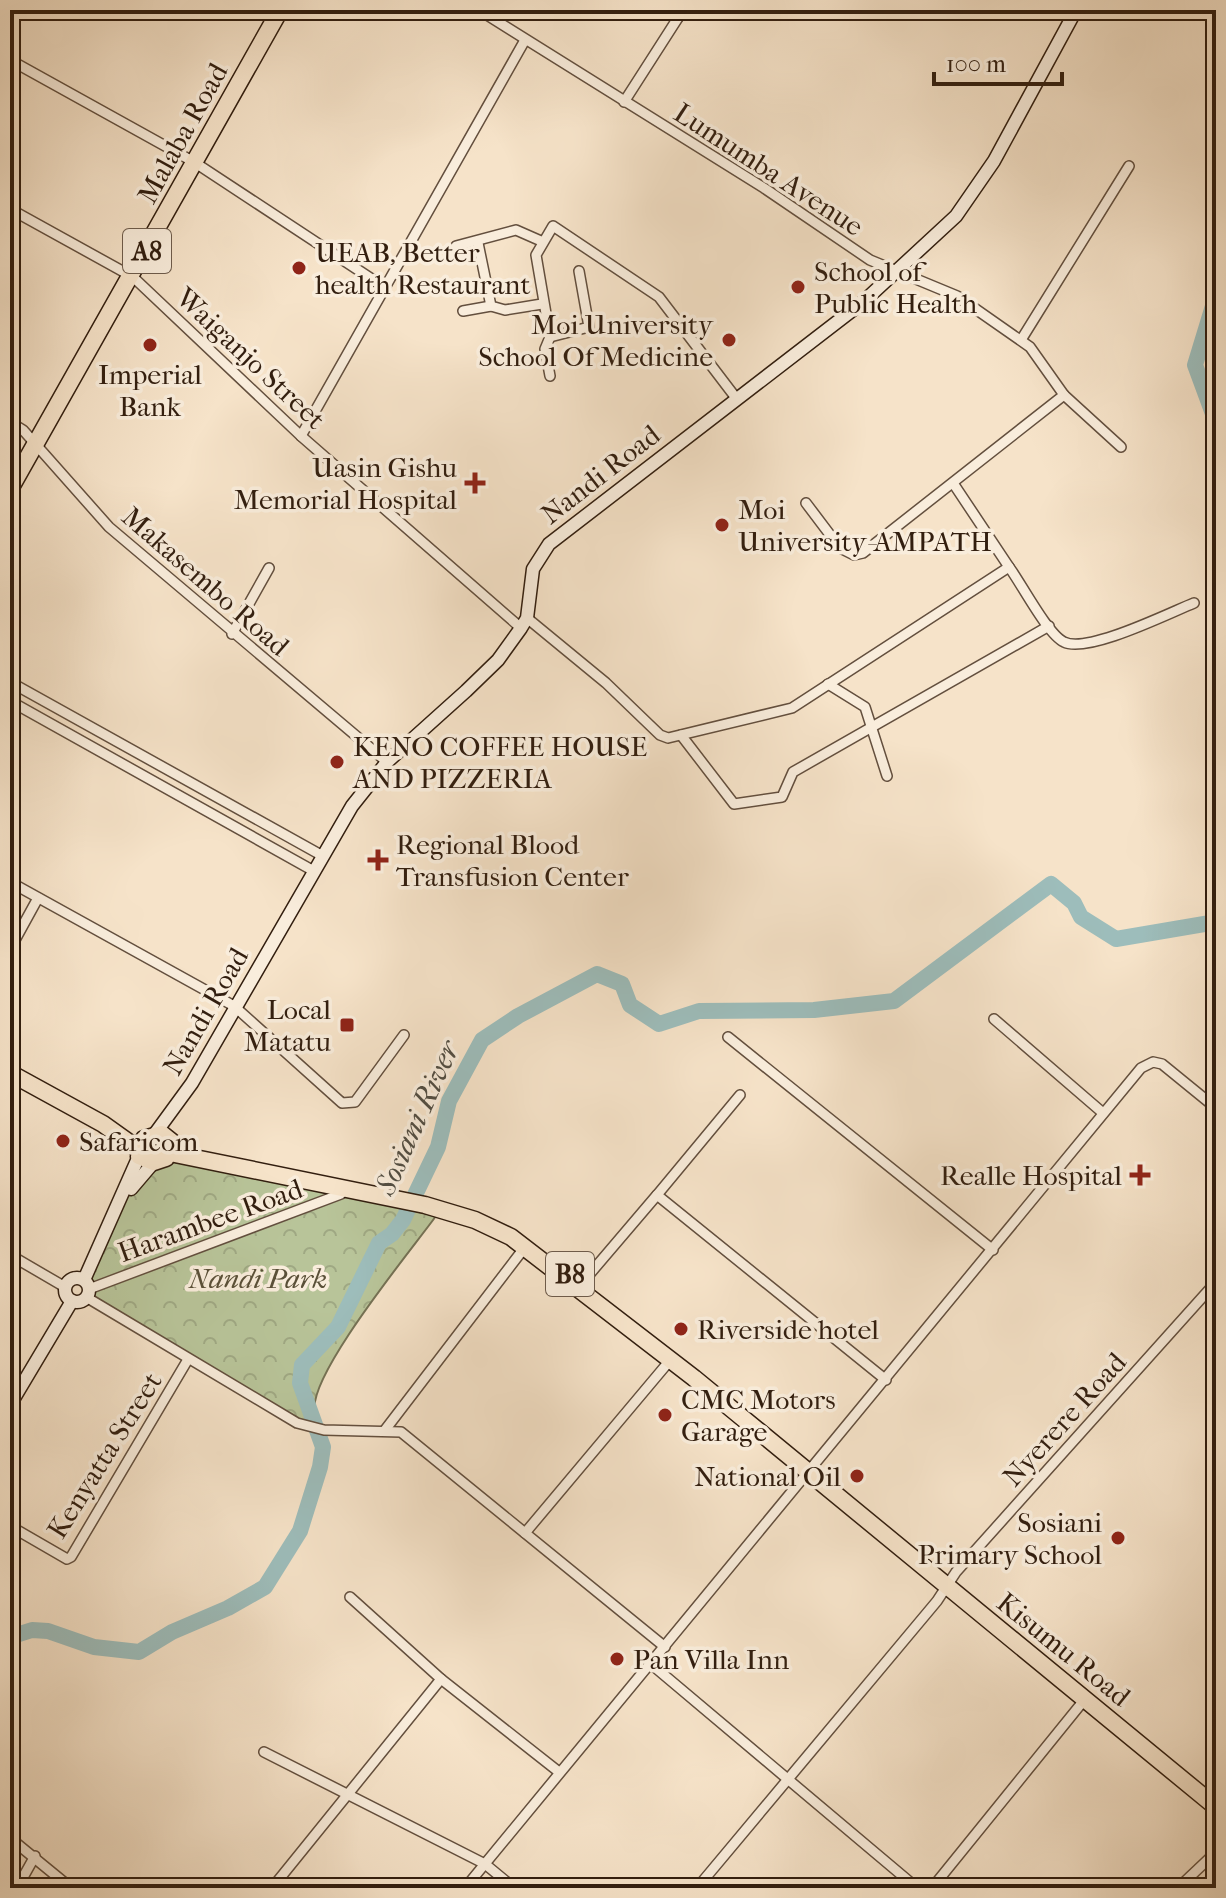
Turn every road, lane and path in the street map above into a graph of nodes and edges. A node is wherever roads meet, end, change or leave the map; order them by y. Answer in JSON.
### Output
{"nodes":[{"id":1,"x":280,"y":10,"type":"edge"},
{"id":2,"x":479,"y":10,"type":"edge"},
{"id":3,"x":666,"y":10,"type":"edge"},
{"id":4,"x":1076,"y":10,"type":"edge"},
{"id":5,"x":680,"y":14,"type":"edge"},
{"id":6,"x":525,"y":40,"type":"junction"},
{"id":7,"x":10,"y":60,"type":"edge"},
{"id":8,"x":624,"y":102,"type":"junction"},
{"id":9,"x":194,"y":162,"type":"junction"},
{"id":10,"x":1129,"y":166,"type":"dead end"},
{"id":11,"x":10,"y":209,"type":"edge"},
{"id":12,"x":541,"y":241,"type":"junction"},
{"id":13,"x":478,"y":243,"type":"junction"},
{"id":14,"x":456,"y":246,"type":"dead end"},
{"id":15,"x":897,"y":269,"type":"junction"},
{"id":16,"x":579,"y":271,"type":"dead end"},
{"id":17,"x":133,"y":277,"type":"junction"},
{"id":18,"x":384,"y":287,"type":"junction"},
{"id":19,"x":542,"y":304,"type":"junction"},
{"id":20,"x":491,"y":306,"type":"junction"},
{"id":21,"x":463,"y":311,"type":"dead end"},
{"id":22,"x":550,"y":337,"type":"junction"},
{"id":23,"x":1021,"y":340,"type":"junction"},
{"id":24,"x":550,"y":376,"type":"dead end"},
{"id":25,"x":1064,"y":395,"type":"junction"},
{"id":26,"x":736,"y":398,"type":"junction"},
{"id":27,"x":10,"y":422,"type":"edge"},
{"id":28,"x":301,"y":436,"type":"junction"},
{"id":29,"x":33,"y":445,"type":"junction"},
{"id":30,"x":1121,"y":447,"type":"dead end"},
{"id":31,"x":953,"y":483,"type":"junction"},
{"id":32,"x":10,"y":489,"type":"edge"},
{"id":33,"x":806,"y":503,"type":"dead end"},
{"id":34,"x":1009,"y":567,"type":"junction"},
{"id":35,"x":269,"y":568,"type":"dead end"},
{"id":36,"x":1194,"y":603,"type":"dead end"},
{"id":37,"x":524,"y":623,"type":"junction"},
{"id":38,"x":1049,"y":626,"type":"junction"},
{"id":39,"x":232,"y":634,"type":"junction"},
{"id":40,"x":10,"y":682,"type":"edge"},
{"id":41,"x":828,"y":684,"type":"junction"},
{"id":42,"x":10,"y":701,"type":"edge"},
{"id":43,"x":873,"y":727,"type":"junction"},
{"id":44,"x":681,"y":735,"type":"junction"},
{"id":45,"x":387,"y":762,"type":"junction"},
{"id":46,"x":887,"y":776,"type":"dead end"},
{"id":47,"x":321,"y":855,"type":"junction"},
{"id":48,"x":312,"y":870,"type":"junction"},
{"id":49,"x":10,"y":882,"type":"edge"},
{"id":50,"x":38,"y":898,"type":"junction"},
{"id":51,"x":10,"y":949,"type":"edge"},
{"id":52,"x":234,"y":1006,"type":"junction"},
{"id":53,"x":994,"y":1019,"type":"dead end"},
{"id":54,"x":404,"y":1035,"type":"dead end"},
{"id":55,"x":728,"y":1037,"type":"dead end"},
{"id":56,"x":10,"y":1073,"type":"edge"},
{"id":57,"x":740,"y":1095,"type":"dead end"},
{"id":58,"x":1216,"y":1108,"type":"edge"},
{"id":59,"x":1103,"y":1113,"type":"junction"},
{"id":60,"x":155,"y":1147,"type":"junction"},
{"id":61,"x":344,"y":1188,"type":"junction"},
{"id":62,"x":657,"y":1195,"type":"junction"},
{"id":63,"x":399,"y":1196,"type":"junction"},
{"id":64,"x":426,"y":1202,"type":"junction"},
{"id":65,"x":525,"y":1247,"type":"junction"},
{"id":66,"x":993,"y":1250,"type":"junction"},
{"id":67,"x":10,"y":1255,"type":"edge"},
{"id":68,"x":1216,"y":1282,"type":"edge"},
{"id":69,"x":582,"y":1283,"type":"junction"},
{"id":70,"x":65,"y":1287,"type":"junction"},
{"id":71,"x":86,"y":1289,"type":"junction"},
{"id":72,"x":72,"y":1301,"type":"junction"},
{"id":73,"x":672,"y":1359,"type":"junction"},
{"id":74,"x":187,"y":1361,"type":"junction"},
{"id":75,"x":886,"y":1380,"type":"junction"},
{"id":76,"x":10,"y":1405,"type":"edge"},
{"id":77,"x":385,"y":1430,"type":"junction"},
{"id":78,"x":808,"y":1473,"type":"junction"},
{"id":79,"x":10,"y":1526,"type":"edge"},
{"id":80,"x":525,"y":1533,"type":"junction"},
{"id":81,"x":945,"y":1586,"type":"junction"},
{"id":82,"x":350,"y":1597,"type":"dead end"},
{"id":83,"x":665,"y":1647,"type":"junction"},
{"id":84,"x":651,"y":1664,"type":"junction"},
{"id":85,"x":441,"y":1679,"type":"junction"},
{"id":86,"x":1085,"y":1699,"type":"junction"},
{"id":87,"x":264,"y":1752,"type":"dead end"},
{"id":88,"x":559,"y":1772,"type":"junction"},
{"id":89,"x":787,"y":1777,"type":"junction"},
{"id":90,"x":350,"y":1795,"type":"junction"},
{"id":91,"x":1216,"y":1807,"type":"edge"},
{"id":92,"x":10,"y":1838,"type":"edge"},
{"id":93,"x":1216,"y":1852,"type":"edge"},
{"id":94,"x":35,"y":1856,"type":"junction"},
{"id":95,"x":485,"y":1864,"type":"junction"},
{"id":96,"x":17,"y":1888,"type":"edge"},
{"id":97,"x":71,"y":1888,"type":"edge"},
{"id":98,"x":272,"y":1888,"type":"edge"},
{"id":99,"x":465,"y":1888,"type":"edge"},
{"id":100,"x":514,"y":1888,"type":"edge"},
{"id":101,"x":697,"y":1888,"type":"edge"},
{"id":102,"x":917,"y":1888,"type":"edge"},
{"id":103,"x":932,"y":1888,"type":"edge"},
{"id":104,"x":1178,"y":1888,"type":"edge"}],
"edges":[{"from":1,"to":9,"type":"highway","name":"Malaba Road","number":"A8"},
{"from":2,"to":6,"type":"street","name":"Lumumba Avenue"},
{"from":3,"to":5,"type":"street"},
{"from":4,"to":15,"type":"street","name":"Nandi Road"},
{"from":5,"to":8,"type":"street"},
{"from":6,"to":8,"type":"street","name":"Lumumba Avenue"},
{"from":6,"to":18,"type":"street"},
{"from":7,"to":9,"type":"street"},
{"from":8,"to":15,"type":"street","name":"Lumumba Avenue"},
{"from":9,"to":17,"type":"highway","name":"Malaba Road","number":"A8"},
{"from":9,"to":18,"type":"street"},
{"from":10,"to":23,"type":"street"},
{"from":11,"to":17,"type":"street","name":"Waiganjo Street"},
{"from":12,"to":13,"type":"street"},
{"from":12,"to":19,"type":"street"},
{"from":12,"to":26,"type":"street"},
{"from":13,"to":14,"type":"street"},
{"from":13,"to":20,"type":"street"},
{"from":15,"to":23,"type":"street","name":"Lumumba Avenue"},
{"from":15,"to":26,"type":"street","name":"Nandi Road"},
{"from":16,"to":22,"type":"street"},
{"from":17,"to":28,"type":"street","name":"Waiganjo Street"},
{"from":17,"to":29,"type":"highway","name":"Malaba Road","number":"A8"},
{"from":18,"to":28,"type":"street"},
{"from":19,"to":20,"type":"street"},
{"from":19,"to":22,"type":"street"},
{"from":20,"to":21,"type":"street"},
{"from":22,"to":24,"type":"street"},
{"from":23,"to":25,"type":"street","name":"Lumumba Avenue"},
{"from":25,"to":30,"type":"street","name":"Lumumba Avenue"},
{"from":25,"to":31,"type":"street"},
{"from":26,"to":37,"type":"street","name":"Nandi Road"},
{"from":27,"to":29,"type":"street","name":"Makasembo Road"},
{"from":28,"to":37,"type":"street","name":"Waiganjo Street"},
{"from":29,"to":32,"type":"highway","name":"Malaba Road","number":"A8"},
{"from":29,"to":39,"type":"street","name":"Makasembo Road"},
{"from":31,"to":33,"type":"street"},
{"from":31,"to":34,"type":"street"},
{"from":34,"to":38,"type":"street"},
{"from":34,"to":41,"type":"street"},
{"from":35,"to":39,"type":"street"},
{"from":36,"to":38,"type":"street"},
{"from":37,"to":44,"type":"street","name":"Waiganjo Street"},
{"from":37,"to":45,"type":"street","name":"Nandi Road"},
{"from":38,"to":43,"type":"street"},
{"from":39,"to":45,"type":"street","name":"Makasembo Road"},
{"from":40,"to":47,"type":"street"},
{"from":41,"to":43,"type":"street"},
{"from":41,"to":44,"type":"street"},
{"from":42,"to":48,"type":"street"},
{"from":43,"to":44,"type":"street"},
{"from":43,"to":46,"type":"street"},
{"from":45,"to":47,"type":"street","name":"Nandi Road"},
{"from":47,"to":48,"type":"street","name":"Nandi Road"},
{"from":48,"to":52,"type":"street","name":"Nandi Road"},
{"from":49,"to":50,"type":"street"},
{"from":50,"to":51,"type":"street"},
{"from":50,"to":52,"type":"street"},
{"from":52,"to":54,"type":"street"},
{"from":52,"to":60,"type":"street","name":"Nandi Road"},
{"from":53,"to":59,"type":"street"},
{"from":55,"to":66,"type":"street"},
{"from":56,"to":60,"type":"highway","number":"B8"},
{"from":57,"to":62,"type":"street"},
{"from":58,"to":59,"type":"street"},
{"from":59,"to":66,"type":"street"},
{"from":60,"to":61,"type":"highway","number":"B8"},
{"from":60,"to":63,"type":"highway","number":"B8"},
{"from":60,"to":71,"type":"street","name":"Nandi Road"},
{"from":61,"to":63,"type":"highway","number":"B8"},
{"from":61,"to":71,"type":"street","name":"Harambee Road"},
{"from":62,"to":69,"type":"street"},
{"from":62,"to":75,"type":"street"},
{"from":63,"to":64,"type":"highway","number":"B8"},
{"from":64,"to":65,"type":"highway","number":"B8"},
{"from":64,"to":69,"type":"highway","number":"B8"},
{"from":65,"to":73,"type":"highway","number":"B8"},
{"from":65,"to":77,"type":"street"},
{"from":66,"to":75,"type":"street"},
{"from":67,"to":70,"type":"street"},
{"from":68,"to":81,"type":"street","name":"Nyerere Road"},
{"from":69,"to":73,"type":"highway","number":"B8"},
{"from":70,"to":71,"type":"street"},
{"from":70,"to":72,"type":"street"},
{"from":71,"to":72,"type":"street"},
{"from":71,"to":74,"type":"street","name":"Kenyatta Street"},
{"from":72,"to":76,"type":"street"},
{"from":73,"to":78,"type":"highway","name":"Kisumu Road","number":"B8"},
{"from":73,"to":80,"type":"street"},
{"from":74,"to":77,"type":"street","name":"Kenyatta Street"},
{"from":74,"to":79,"type":"street","name":"Kenyatta Street"},
{"from":75,"to":78,"type":"street"},
{"from":77,"to":80,"type":"street"},
{"from":78,"to":81,"type":"highway","name":"Kisumu Road","number":"B8"},
{"from":78,"to":83,"type":"street"},
{"from":80,"to":83,"type":"street"},
{"from":81,"to":86,"type":"highway","name":"Kisumu Road","number":"B8"},
{"from":81,"to":89,"type":"street","name":"Nyerere Road"},
{"from":82,"to":85,"type":"street"},
{"from":83,"to":84,"type":"street"},
{"from":84,"to":88,"type":"street"},
{"from":84,"to":89,"type":"street"},
{"from":85,"to":88,"type":"street"},
{"from":85,"to":90,"type":"street"},
{"from":86,"to":91,"type":"highway","name":"Kisumu Road","number":"B8"},
{"from":86,"to":103,"type":"street"},
{"from":87,"to":90,"type":"street"},
{"from":88,"to":95,"type":"street"},
{"from":89,"to":101,"type":"street","name":"Nyerere Road"},
{"from":89,"to":102,"type":"street"},
{"from":90,"to":95,"type":"street"},
{"from":90,"to":98,"type":"street"},
{"from":92,"to":94,"type":"street"},
{"from":93,"to":104,"type":"street"},
{"from":94,"to":96,"type":"street"},
{"from":94,"to":97,"type":"street"},
{"from":95,"to":99,"type":"street"},
{"from":95,"to":100,"type":"street"}]}
